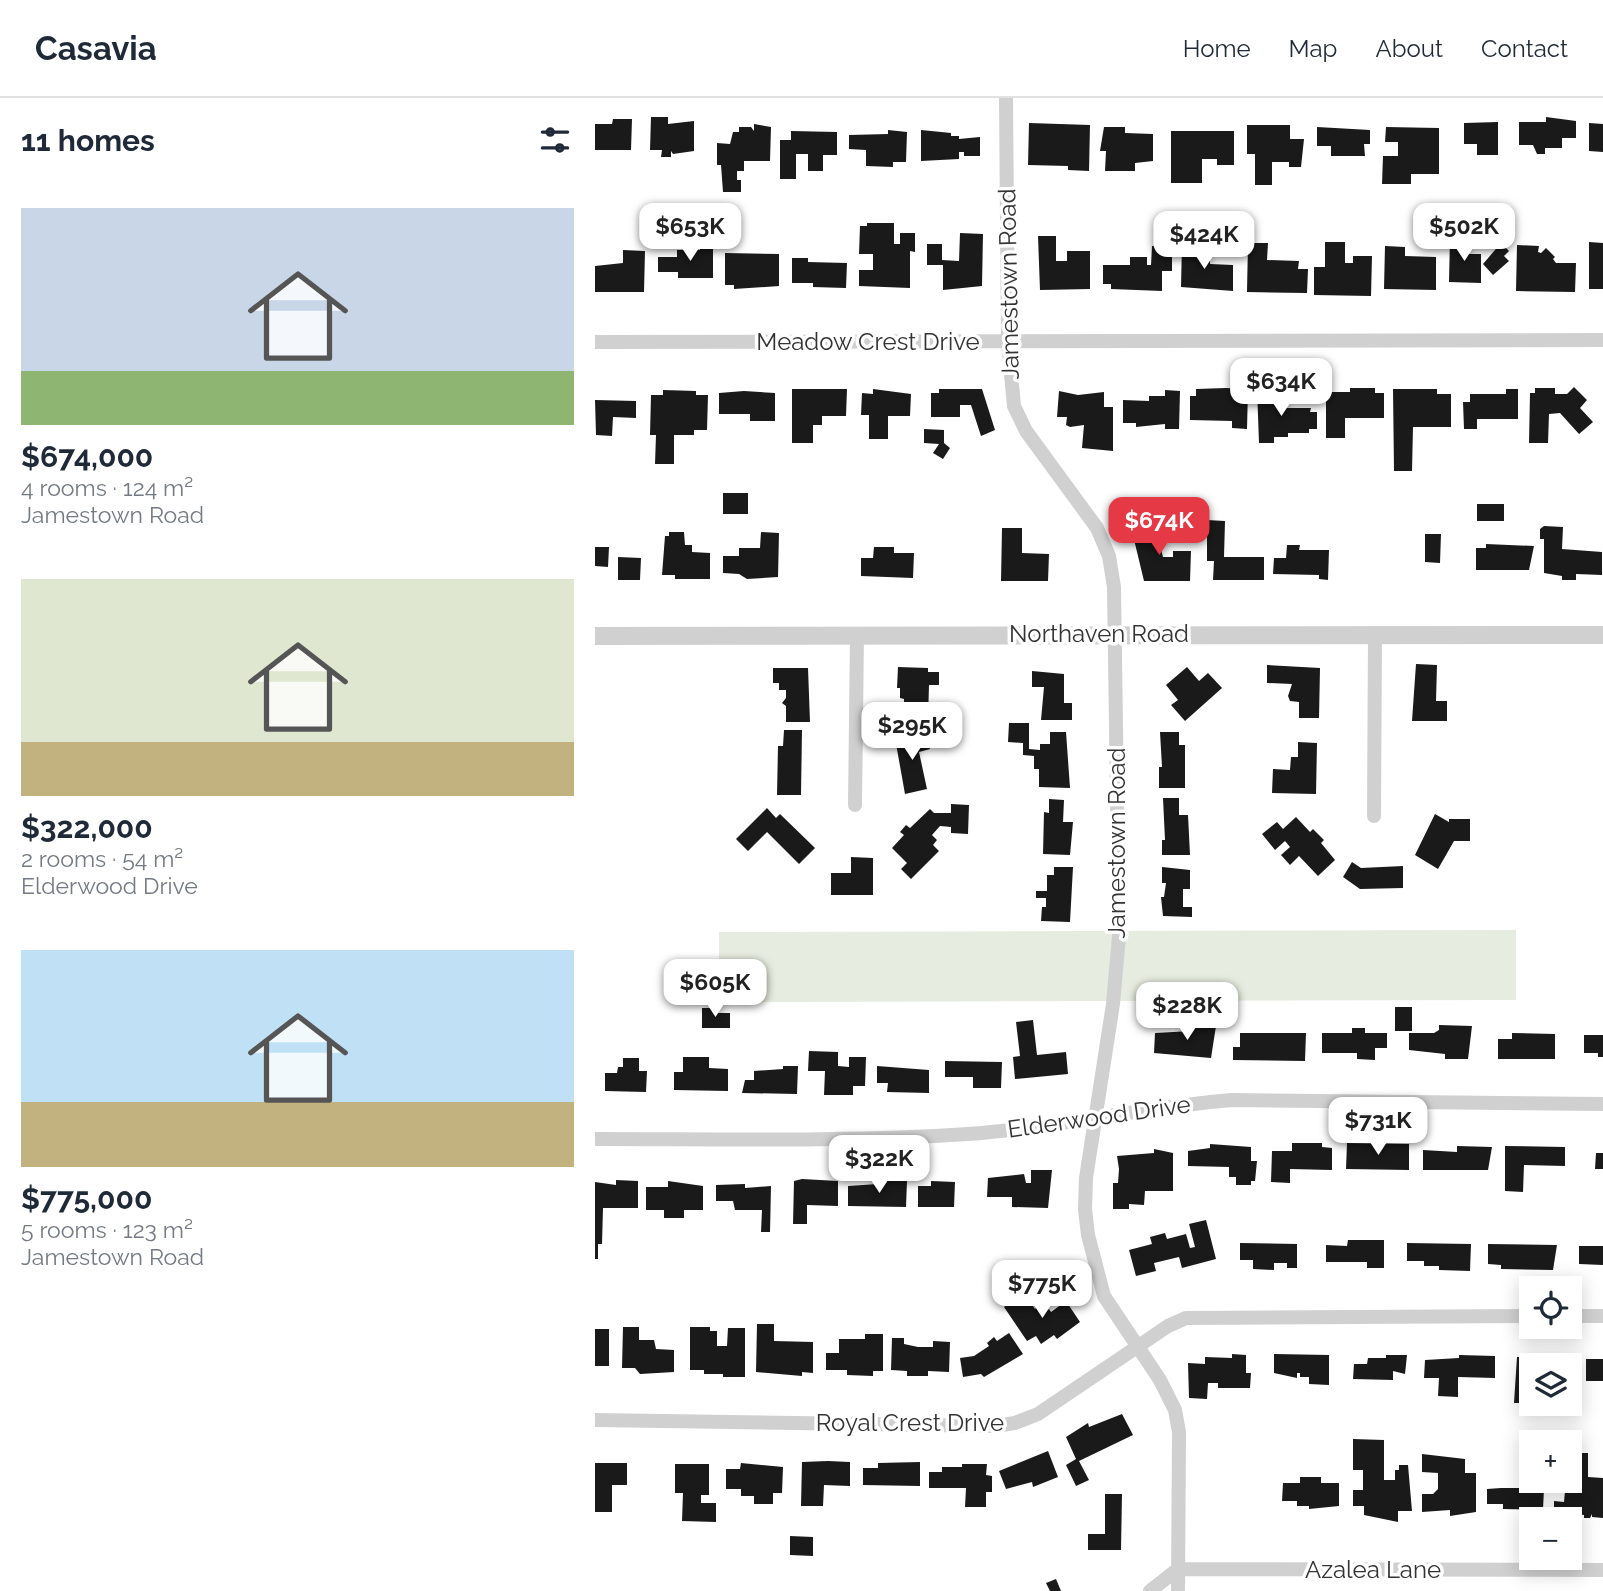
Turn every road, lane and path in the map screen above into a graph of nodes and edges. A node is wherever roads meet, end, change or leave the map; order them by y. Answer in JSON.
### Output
{"nodes":[{"id":1,"x":1006,"y":98,"type":"edge"},
{"id":2,"x":1603,"y":340,"type":"edge"},
{"id":3,"x":595,"y":342,"type":"edge"},
{"id":4,"x":1008,"y":342,"type":"junction"},
{"id":5,"x":1116,"y":634,"type":"junction"},
{"id":6,"x":1375,"y":634,"type":"junction"},
{"id":7,"x":857,"y":635,"type":"junction"},
{"id":8,"x":1603,"y":635,"type":"edge"},
{"id":9,"x":595,"y":636,"type":"edge"},
{"id":10,"x":855,"y":805,"type":"dead end"},
{"id":11,"x":1374,"y":816,"type":"dead end"},
{"id":12,"x":1603,"y":1104,"type":"edge"},
{"id":13,"x":1094,"y":1116,"type":"junction"},
{"id":14,"x":595,"y":1139,"type":"edge"},
{"id":15,"x":1519,"y":1316,"type":"edge"},
{"id":16,"x":1582,"y":1316,"type":"edge"},
{"id":17,"x":1603,"y":1317,"type":"edge"},
{"id":18,"x":1139,"y":1346,"type":"junction"},
{"id":19,"x":595,"y":1420,"type":"edge"},
{"id":20,"x":1178,"y":1569,"type":"junction"},
{"id":21,"x":1603,"y":1570,"type":"edge"},
{"id":22,"x":1150,"y":1591,"type":"edge"},
{"id":23,"x":1178,"y":1591,"type":"edge"}],
"edges":[{"from":1,"to":4,"type":"street","name":"Jamestown Road"},
{"from":2,"to":4,"type":"street","name":"Meadow Crest Drive"},
{"from":3,"to":4,"type":"street","name":"Meadow Crest Drive"},
{"from":4,"to":5,"type":"street","name":"Jamestown Road"},
{"from":5,"to":6,"type":"street","name":"Northaven Road"},
{"from":5,"to":7,"type":"street","name":"Northaven Road"},
{"from":5,"to":13,"type":"street","name":"Jamestown Road"},
{"from":6,"to":8,"type":"street","name":"Northaven Road"},
{"from":6,"to":11,"type":"street"},
{"from":7,"to":9,"type":"street","name":"Northaven Road"},
{"from":7,"to":10,"type":"street"},
{"from":12,"to":13,"type":"street","name":"Elderwood Drive"},
{"from":13,"to":14,"type":"street","name":"Elderwood Drive"},
{"from":13,"to":18,"type":"street","name":"Jamestown Road"},
{"from":15,"to":18,"type":"street","name":"Royal Crest Drive"},
{"from":16,"to":17,"type":"street"},
{"from":18,"to":19,"type":"street","name":"Royal Crest Drive"},
{"from":18,"to":20,"type":"street","name":"Jamestown Road"},
{"from":20,"to":21,"type":"street","name":"Azalea Lane"},
{"from":20,"to":22,"type":"street"},
{"from":20,"to":23,"type":"street","name":"Jamestown Road"}]}
